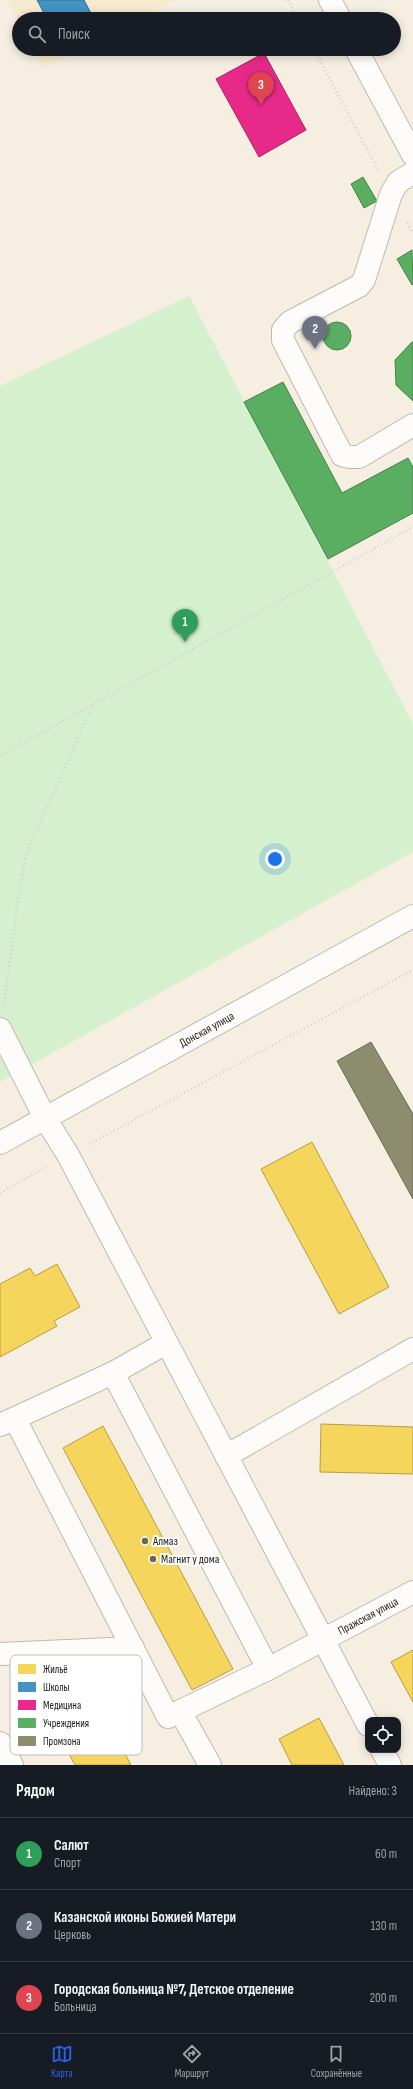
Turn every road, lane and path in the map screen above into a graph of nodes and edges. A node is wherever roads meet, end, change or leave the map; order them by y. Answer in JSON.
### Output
{"nodes":[{"id":1,"x":288,"y":0,"type":"edge"},
{"id":2,"x":330,"y":0,"type":"edge"},
{"id":3,"x":294,"y":12,"type":"edge"},
{"id":4,"x":336,"y":12,"type":"edge"},
{"id":5,"x":318,"y":56,"type":"edge"},
{"id":6,"x":360,"y":56,"type":"edge"},
{"id":7,"x":413,"y":155,"type":"edge"},
{"id":8,"x":413,"y":173,"type":"edge"},
{"id":9,"x":391,"y":194,"type":"junction"},
{"id":10,"x":413,"y":233,"type":"edge"},
{"id":11,"x":413,"y":425,"type":"edge"},
{"id":12,"x":413,"y":527,"type":"edge"},
{"id":13,"x":93,"y":705,"type":"junction"},
{"id":14,"x":0,"y":756,"type":"edge"},
{"id":15,"x":413,"y":916,"type":"edge"},
{"id":16,"x":413,"y":970,"type":"edge"},
{"id":17,"x":0,"y":1030,"type":"edge"},
{"id":18,"x":45,"y":1118,"type":"junction"},
{"id":19,"x":0,"y":1143,"type":"edge"},
{"id":20,"x":68,"y":1155,"type":"junction"},
{"id":21,"x":0,"y":1193,"type":"edge"},
{"id":22,"x":166,"y":1343,"type":"junction"},
{"id":23,"x":413,"y":1349,"type":"edge"},
{"id":24,"x":113,"y":1372,"type":"junction"},
{"id":25,"x":8,"y":1422,"type":"edge"},
{"id":26,"x":226,"y":1456,"type":"junction"},
{"id":27,"x":413,"y":1592,"type":"edge"},
{"id":28,"x":322,"y":1639,"type":"junction"},
{"id":29,"x":133,"y":1648,"type":"junction"},
{"id":30,"x":0,"y":1654,"type":"edge"},
{"id":31,"x":137,"y":1655,"type":"edge"},
{"id":32,"x":142,"y":1666,"type":"edge"},
{"id":33,"x":268,"y":1669,"type":"junction"},
{"id":34,"x":180,"y":1711,"type":"junction"},
{"id":35,"x":365,"y":1719,"type":"edge"},
{"id":36,"x":0,"y":1743,"type":"edge"},
{"id":37,"x":384,"y":1753,"type":"edge"},
{"id":38,"x":12,"y":1765,"type":"edge"},
{"id":39,"x":210,"y":1765,"type":"edge"},
{"id":40,"x":390,"y":1765,"type":"edge"}],
"edges":[{"from":1,"to":3,"type":"path"},
{"from":2,"to":4,"type":"street"},
{"from":5,"to":9,"type":"path"},
{"from":6,"to":7,"type":"street"},
{"from":8,"to":9,"type":"street"},
{"from":9,"to":10,"type":"path"},
{"from":9,"to":11,"type":"street"},
{"from":12,"to":13,"type":"path"},
{"from":13,"to":14,"type":"path"},
{"from":13,"to":17,"type":"path"},
{"from":15,"to":18,"type":"street","name":"Донская улица"},
{"from":16,"to":20,"type":"path"},
{"from":17,"to":18,"type":"street"},
{"from":18,"to":19,"type":"street","name":"Донская улица"},
{"from":18,"to":20,"type":"street"},
{"from":20,"to":21,"type":"path"},
{"from":20,"to":22,"type":"street"},
{"from":22,"to":24,"type":"street"},
{"from":22,"to":26,"type":"street"},
{"from":23,"to":26,"type":"street"},
{"from":24,"to":25,"type":"street"},
{"from":24,"to":33,"type":"street"},
{"from":25,"to":29,"type":"street"},
{"from":26,"to":28,"type":"street"},
{"from":27,"to":28,"type":"street","name":"Пражская улица"},
{"from":28,"to":33,"type":"street","name":"Пражская улица"},
{"from":28,"to":35,"type":"street"},
{"from":29,"to":30,"type":"street"},
{"from":29,"to":31,"type":"street"},
{"from":32,"to":34,"type":"street"},
{"from":33,"to":34,"type":"street","name":"Пражская улица"},
{"from":34,"to":39,"type":"street"},
{"from":36,"to":38,"type":"street"},
{"from":37,"to":40,"type":"street"}]}
